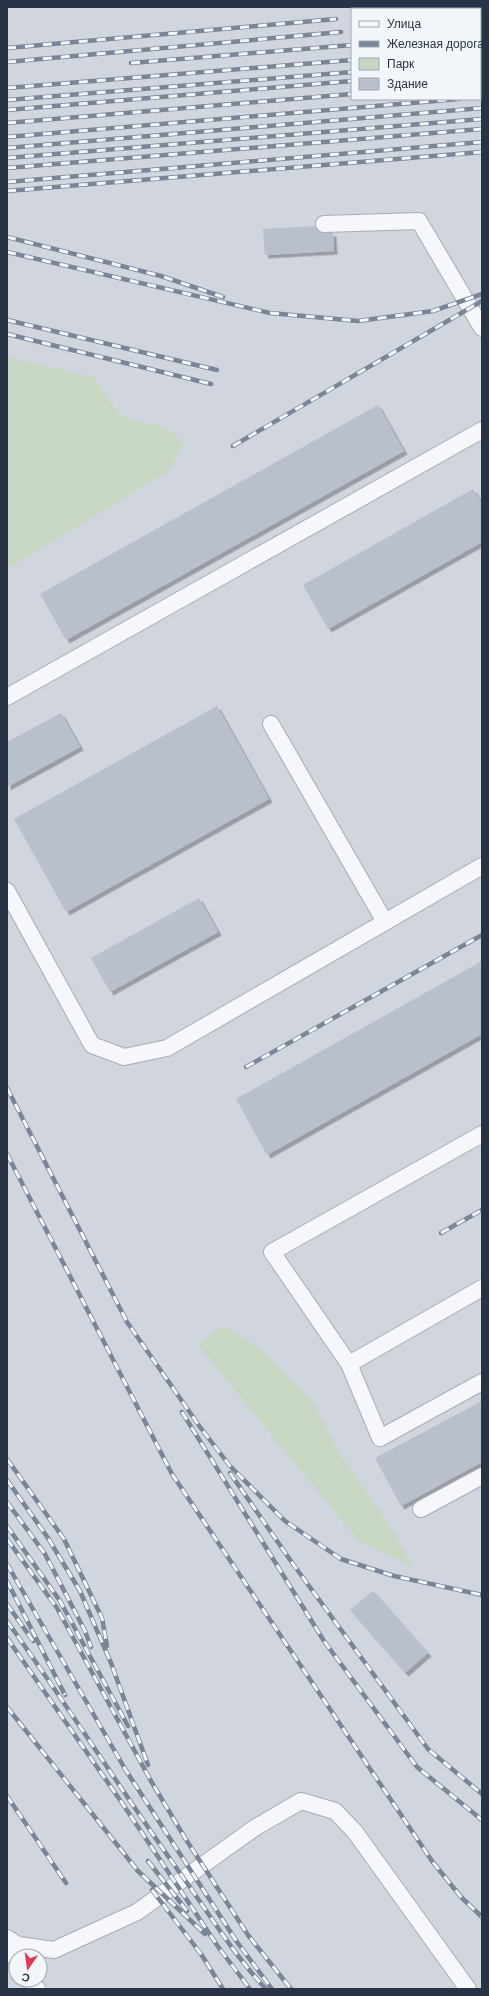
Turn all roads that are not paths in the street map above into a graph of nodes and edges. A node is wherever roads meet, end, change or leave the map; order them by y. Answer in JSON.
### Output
{"nodes":[{"id":1,"x":324,"y":224,"type":"dead end"},
{"id":2,"x":482,"y":328,"type":"edge"},
{"id":3,"x":482,"y":430,"type":"edge"},
{"id":4,"x":7,"y":697,"type":"edge"},
{"id":5,"x":271,"y":724,"type":"dead end"},
{"id":6,"x":482,"y":866,"type":"edge"},
{"id":7,"x":7,"y":891,"type":"edge"},
{"id":8,"x":385,"y":922,"type":"junction"},
{"id":9,"x":482,"y":1134,"type":"edge"},
{"id":10,"x":482,"y":1288,"type":"edge"},
{"id":11,"x":349,"y":1364,"type":"junction"},
{"id":12,"x":482,"y":1382,"type":"edge"},
{"id":13,"x":482,"y":1476,"type":"edge"},
{"id":14,"x":421,"y":1509,"type":"dead end"},
{"id":15,"x":7,"y":1938,"type":"edge"},
{"id":16,"x":468,"y":1989,"type":"edge"}],
"edges":[{"from":1,"to":2,"type":"street"},
{"from":3,"to":4,"type":"street"},
{"from":5,"to":8,"type":"street"},
{"from":6,"to":8,"type":"street"},
{"from":7,"to":8,"type":"street"},
{"from":9,"to":11,"type":"street"},
{"from":10,"to":11,"type":"street"},
{"from":11,"to":12,"type":"street"},
{"from":13,"to":14,"type":"street"},
{"from":15,"to":16,"type":"street"}]}
